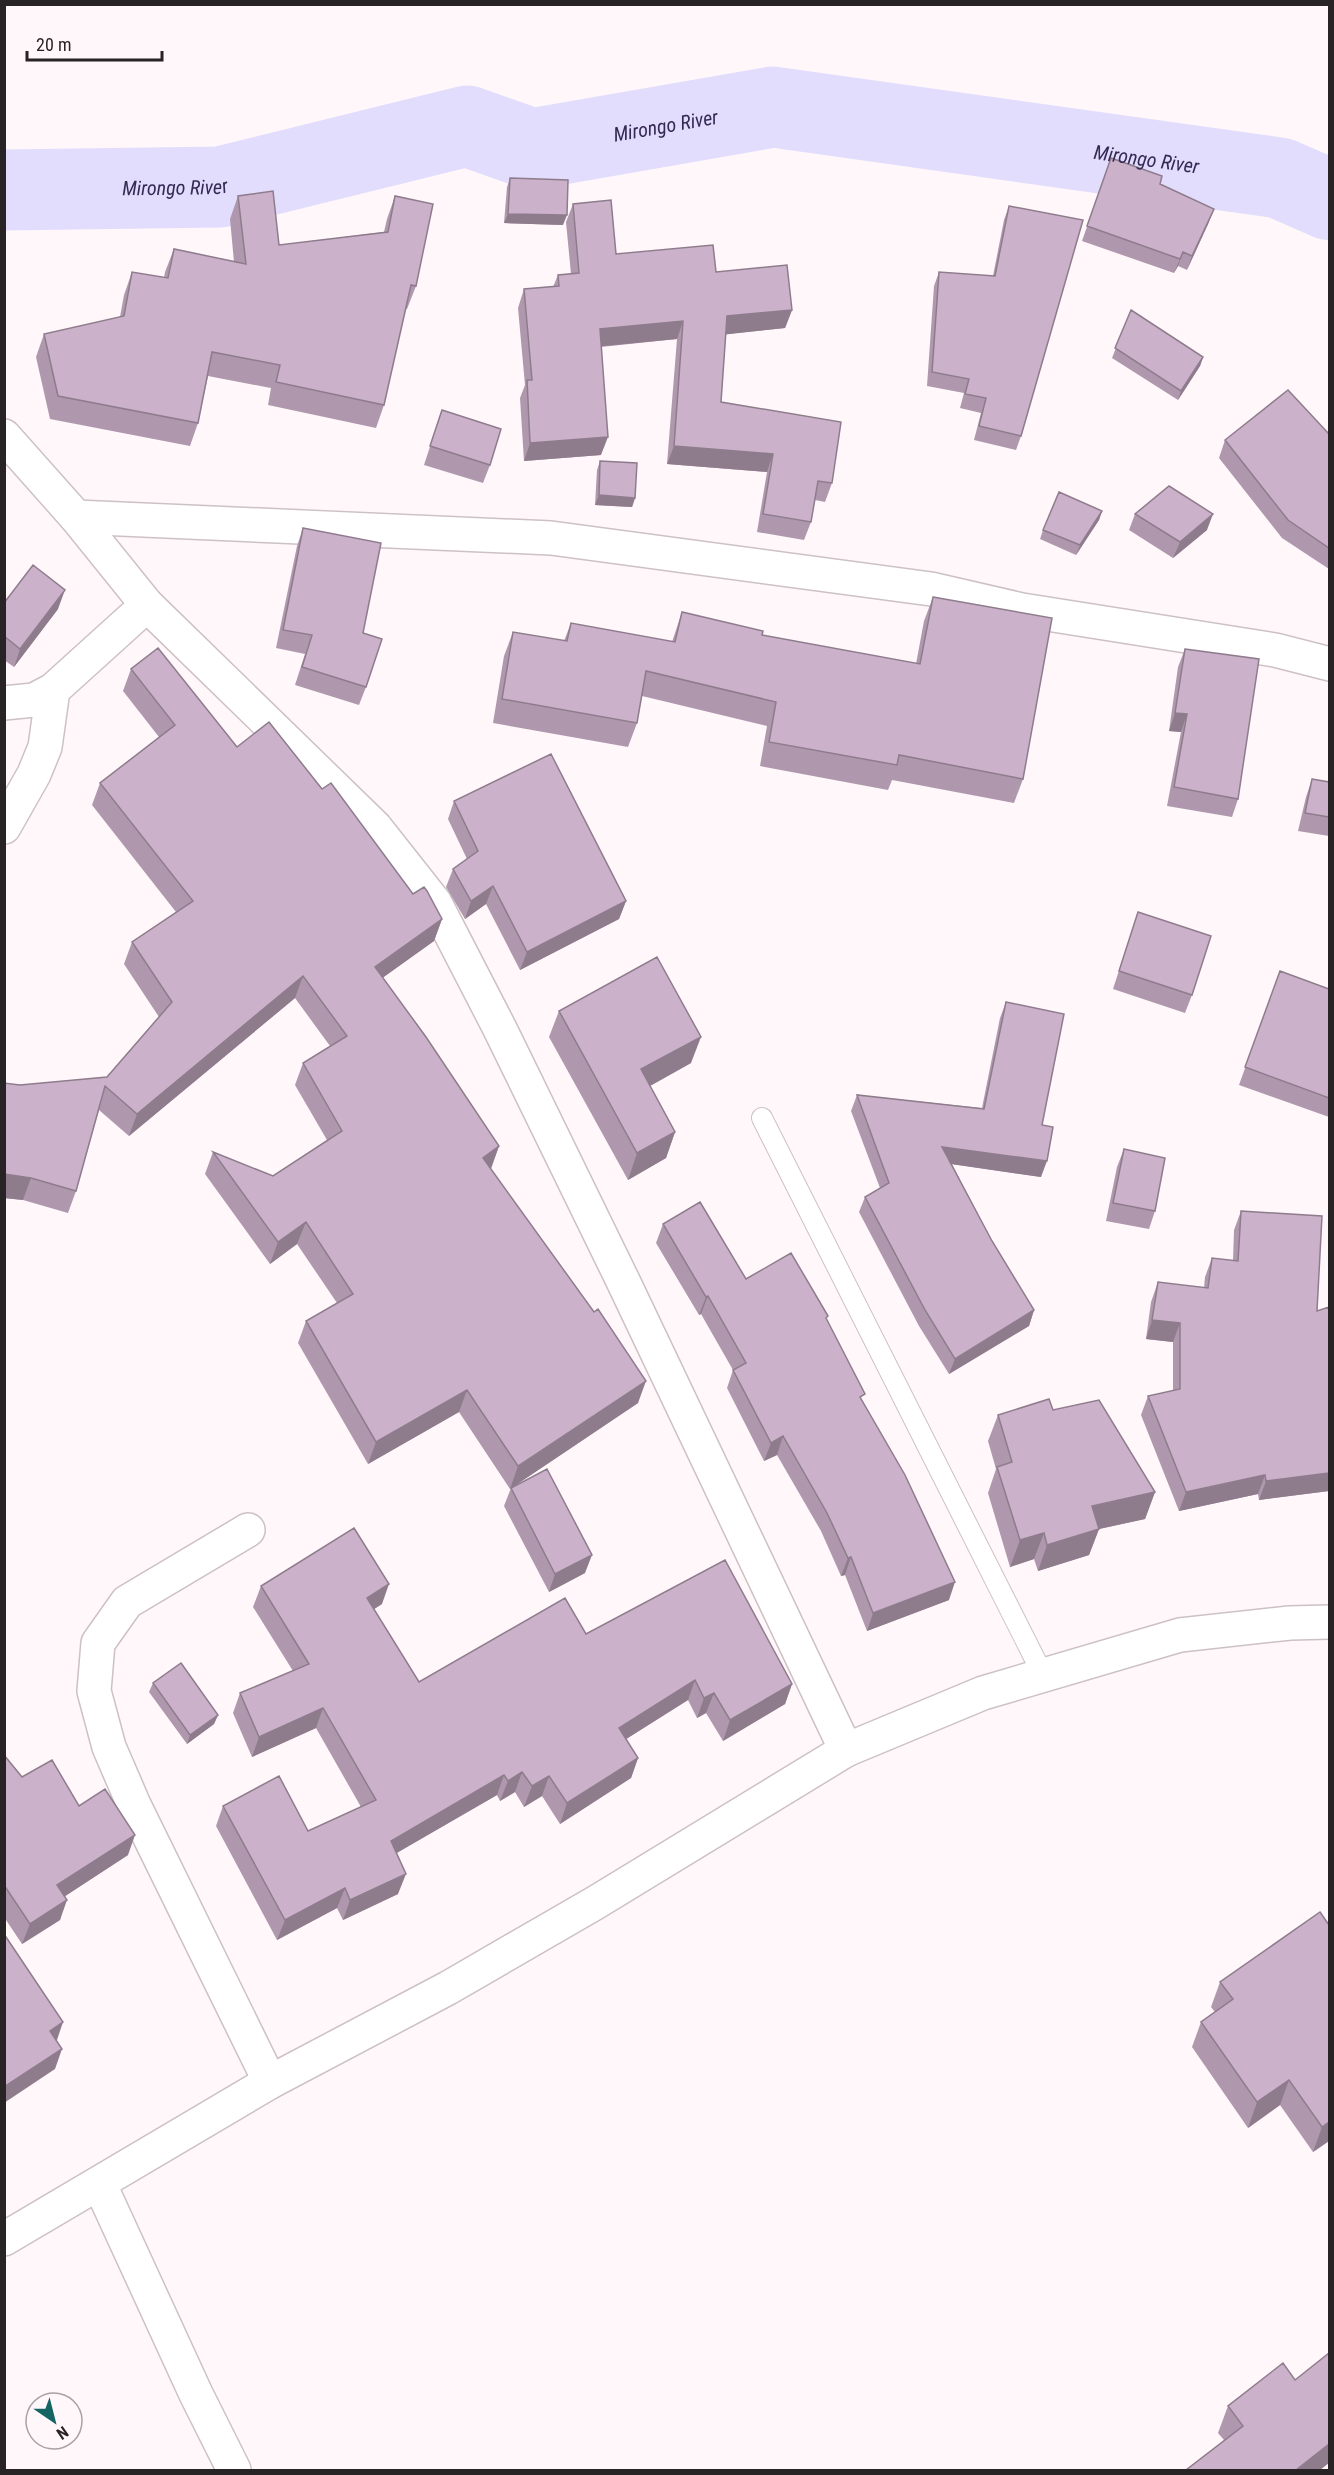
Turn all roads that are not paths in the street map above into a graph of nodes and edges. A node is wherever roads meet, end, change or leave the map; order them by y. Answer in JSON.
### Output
{"nodes":[{"id":1,"x":4,"y":436,"type":"edge"},
{"id":2,"x":76,"y":517,"type":"junction"},
{"id":3,"x":147,"y":605,"type":"junction"},
{"id":4,"x":1329,"y":664,"type":"edge"},
{"id":5,"x":53,"y":690,"type":"junction"},
{"id":6,"x":4,"y":704,"type":"edge"},
{"id":7,"x":4,"y":827,"type":"edge"},
{"id":8,"x":762,"y":1118,"type":"dead end"},
{"id":9,"x":248,"y":1530,"type":"dead end"},
{"id":10,"x":1329,"y":1622,"type":"edge"},
{"id":11,"x":1043,"y":1675,"type":"junction"},
{"id":12,"x":846,"y":1750,"type":"junction"},
{"id":13,"x":270,"y":2082,"type":"junction"},
{"id":14,"x":100,"y":2185,"type":"junction"},
{"id":15,"x":4,"y":2240,"type":"edge"},
{"id":16,"x":234,"y":2470,"type":"edge"}],
"edges":[{"from":1,"to":2,"type":"street"},
{"from":2,"to":3,"type":"street"},
{"from":2,"to":4,"type":"street"},
{"from":3,"to":5,"type":"street"},
{"from":3,"to":12,"type":"street"},
{"from":5,"to":6,"type":"street"},
{"from":5,"to":7,"type":"street"},
{"from":8,"to":11,"type":"lane"},
{"from":9,"to":13,"type":"street"},
{"from":10,"to":11,"type":"street"},
{"from":11,"to":12,"type":"street"},
{"from":12,"to":13,"type":"street"},
{"from":13,"to":14,"type":"street"},
{"from":14,"to":15,"type":"street"},
{"from":14,"to":16,"type":"street"}]}
